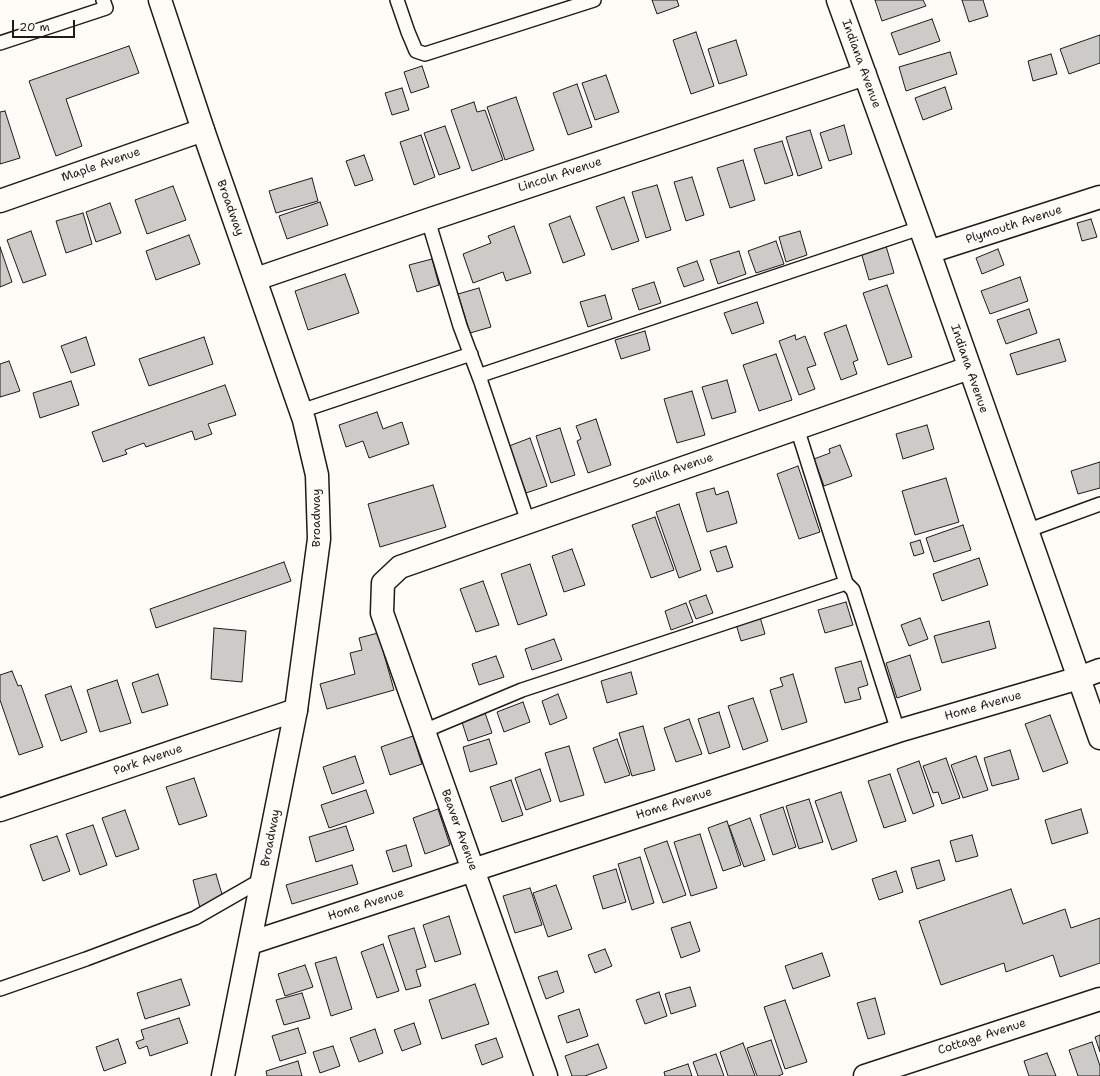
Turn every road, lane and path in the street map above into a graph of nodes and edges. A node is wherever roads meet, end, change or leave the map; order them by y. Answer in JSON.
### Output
{"nodes":[{"id":1,"x":103,"y":0,"type":"edge"},
{"id":2,"x":160,"y":0,"type":"edge"},
{"id":3,"x":397,"y":0,"type":"edge"},
{"id":4,"x":594,"y":0,"type":"edge"},
{"id":5,"x":838,"y":0,"type":"edge"},
{"id":6,"x":0,"y":43,"type":"edge"},
{"id":7,"x":864,"y":74,"type":"junction"},
{"id":8,"x":203,"y":130,"type":"junction"},
{"id":9,"x":1100,"y":197,"type":"edge"},
{"id":10,"x":0,"y":201,"type":"edge"},
{"id":11,"x":428,"y":220,"type":"junction"},
{"id":12,"x":920,"y":228,"type":"junction"},
{"id":13,"x":929,"y":252,"type":"junction"},
{"id":14,"x":256,"y":279,"type":"junction"},
{"id":15,"x":471,"y":354,"type":"junction"},
{"id":16,"x":969,"y":368,"type":"junction"},
{"id":17,"x":481,"y":382,"type":"junction"},
{"id":18,"x":301,"y":411,"type":"junction"},
{"id":19,"x":797,"y":428,"type":"junction"},
{"id":20,"x":1100,"y":504,"type":"edge"},
{"id":21,"x":528,"y":522,"type":"junction"},
{"id":22,"x":1026,"y":531,"type":"junction"},
{"id":23,"x":382,"y":582,"type":"joint"},
{"id":24,"x":846,"y":583,"type":"junction"},
{"id":25,"x":1100,"y":670,"type":"edge"},
{"id":26,"x":1079,"y":678,"type":"junction"},
{"id":27,"x":296,"y":710,"type":"junction"},
{"id":28,"x":424,"y":731,"type":"junction"},
{"id":29,"x":898,"y":731,"type":"junction"},
{"id":30,"x":1100,"y":738,"type":"edge"},
{"id":31,"x":0,"y":810,"type":"edge"},
{"id":32,"x":473,"y":870,"type":"junction"},
{"id":33,"x":262,"y":879,"type":"junction"},
{"id":34,"x":250,"y":943,"type":"junction"},
{"id":35,"x":0,"y":989,"type":"edge"},
{"id":36,"x":1100,"y":999,"type":"edge"},
{"id":37,"x":223,"y":1076,"type":"edge"},
{"id":38,"x":546,"y":1076,"type":"edge"},
{"id":39,"x":865,"y":1076,"type":"edge"}],
"edges":[{"from":1,"to":6,"type":"lane"},
{"from":2,"to":8,"type":"street","name":"Broadway"},
{"from":3,"to":4,"type":"lane"},
{"from":5,"to":7,"type":"street","name":"Indiana Avenue"},
{"from":7,"to":11,"type":"street","name":"Lincoln Avenue"},
{"from":7,"to":12,"type":"street","name":"Indiana Avenue"},
{"from":8,"to":10,"type":"street","name":"Maple Avenue"},
{"from":8,"to":14,"type":"street","name":"Broadway"},
{"from":9,"to":13,"type":"street","name":"Plymouth Avenue"},
{"from":11,"to":14,"type":"street","name":"Lincoln Avenue"},
{"from":11,"to":15,"type":"lane"},
{"from":12,"to":13,"type":"street","name":"Indiana Avenue"},
{"from":12,"to":17,"type":"lane"},
{"from":13,"to":16,"type":"street","name":"Indiana Avenue"},
{"from":14,"to":18,"type":"street","name":"Broadway"},
{"from":15,"to":17,"type":"lane"},
{"from":15,"to":18,"type":"lane"},
{"from":16,"to":19,"type":"street","name":"Savilla Avenue"},
{"from":16,"to":22,"type":"street","name":"Indiana Avenue"},
{"from":17,"to":21,"type":"lane"},
{"from":18,"to":27,"type":"street","name":"Broadway"},
{"from":19,"to":21,"type":"street","name":"Savilla Avenue"},
{"from":19,"to":24,"type":"lane"},
{"from":20,"to":22,"type":"lane"},
{"from":21,"to":23,"type":"street","name":"Savilla Avenue"},
{"from":22,"to":26,"type":"street","name":"Indiana Avenue"},
{"from":23,"to":28,"type":"street","name":"Beaver Avenue"},
{"from":24,"to":28,"type":"lane"},
{"from":24,"to":29,"type":"lane"},
{"from":25,"to":26,"type":"street","name":"Home Avenue"},
{"from":26,"to":29,"type":"street","name":"Home Avenue"},
{"from":26,"to":30,"type":"street","name":"Indiana Avenue"},
{"from":27,"to":31,"type":"street","name":"Park Avenue"},
{"from":27,"to":33,"type":"street","name":"Broadway"},
{"from":28,"to":32,"type":"street","name":"Beaver Avenue"},
{"from":29,"to":32,"type":"street","name":"Home Avenue"},
{"from":32,"to":34,"type":"street","name":"Home Avenue"},
{"from":32,"to":38,"type":"street","name":"Beaver Avenue"},
{"from":33,"to":34,"type":"street","name":"Broadway"},
{"from":33,"to":35,"type":"lane"},
{"from":34,"to":37,"type":"street","name":"Broadway"},
{"from":36,"to":39,"type":"street","name":"Cottage Avenue"}]}
